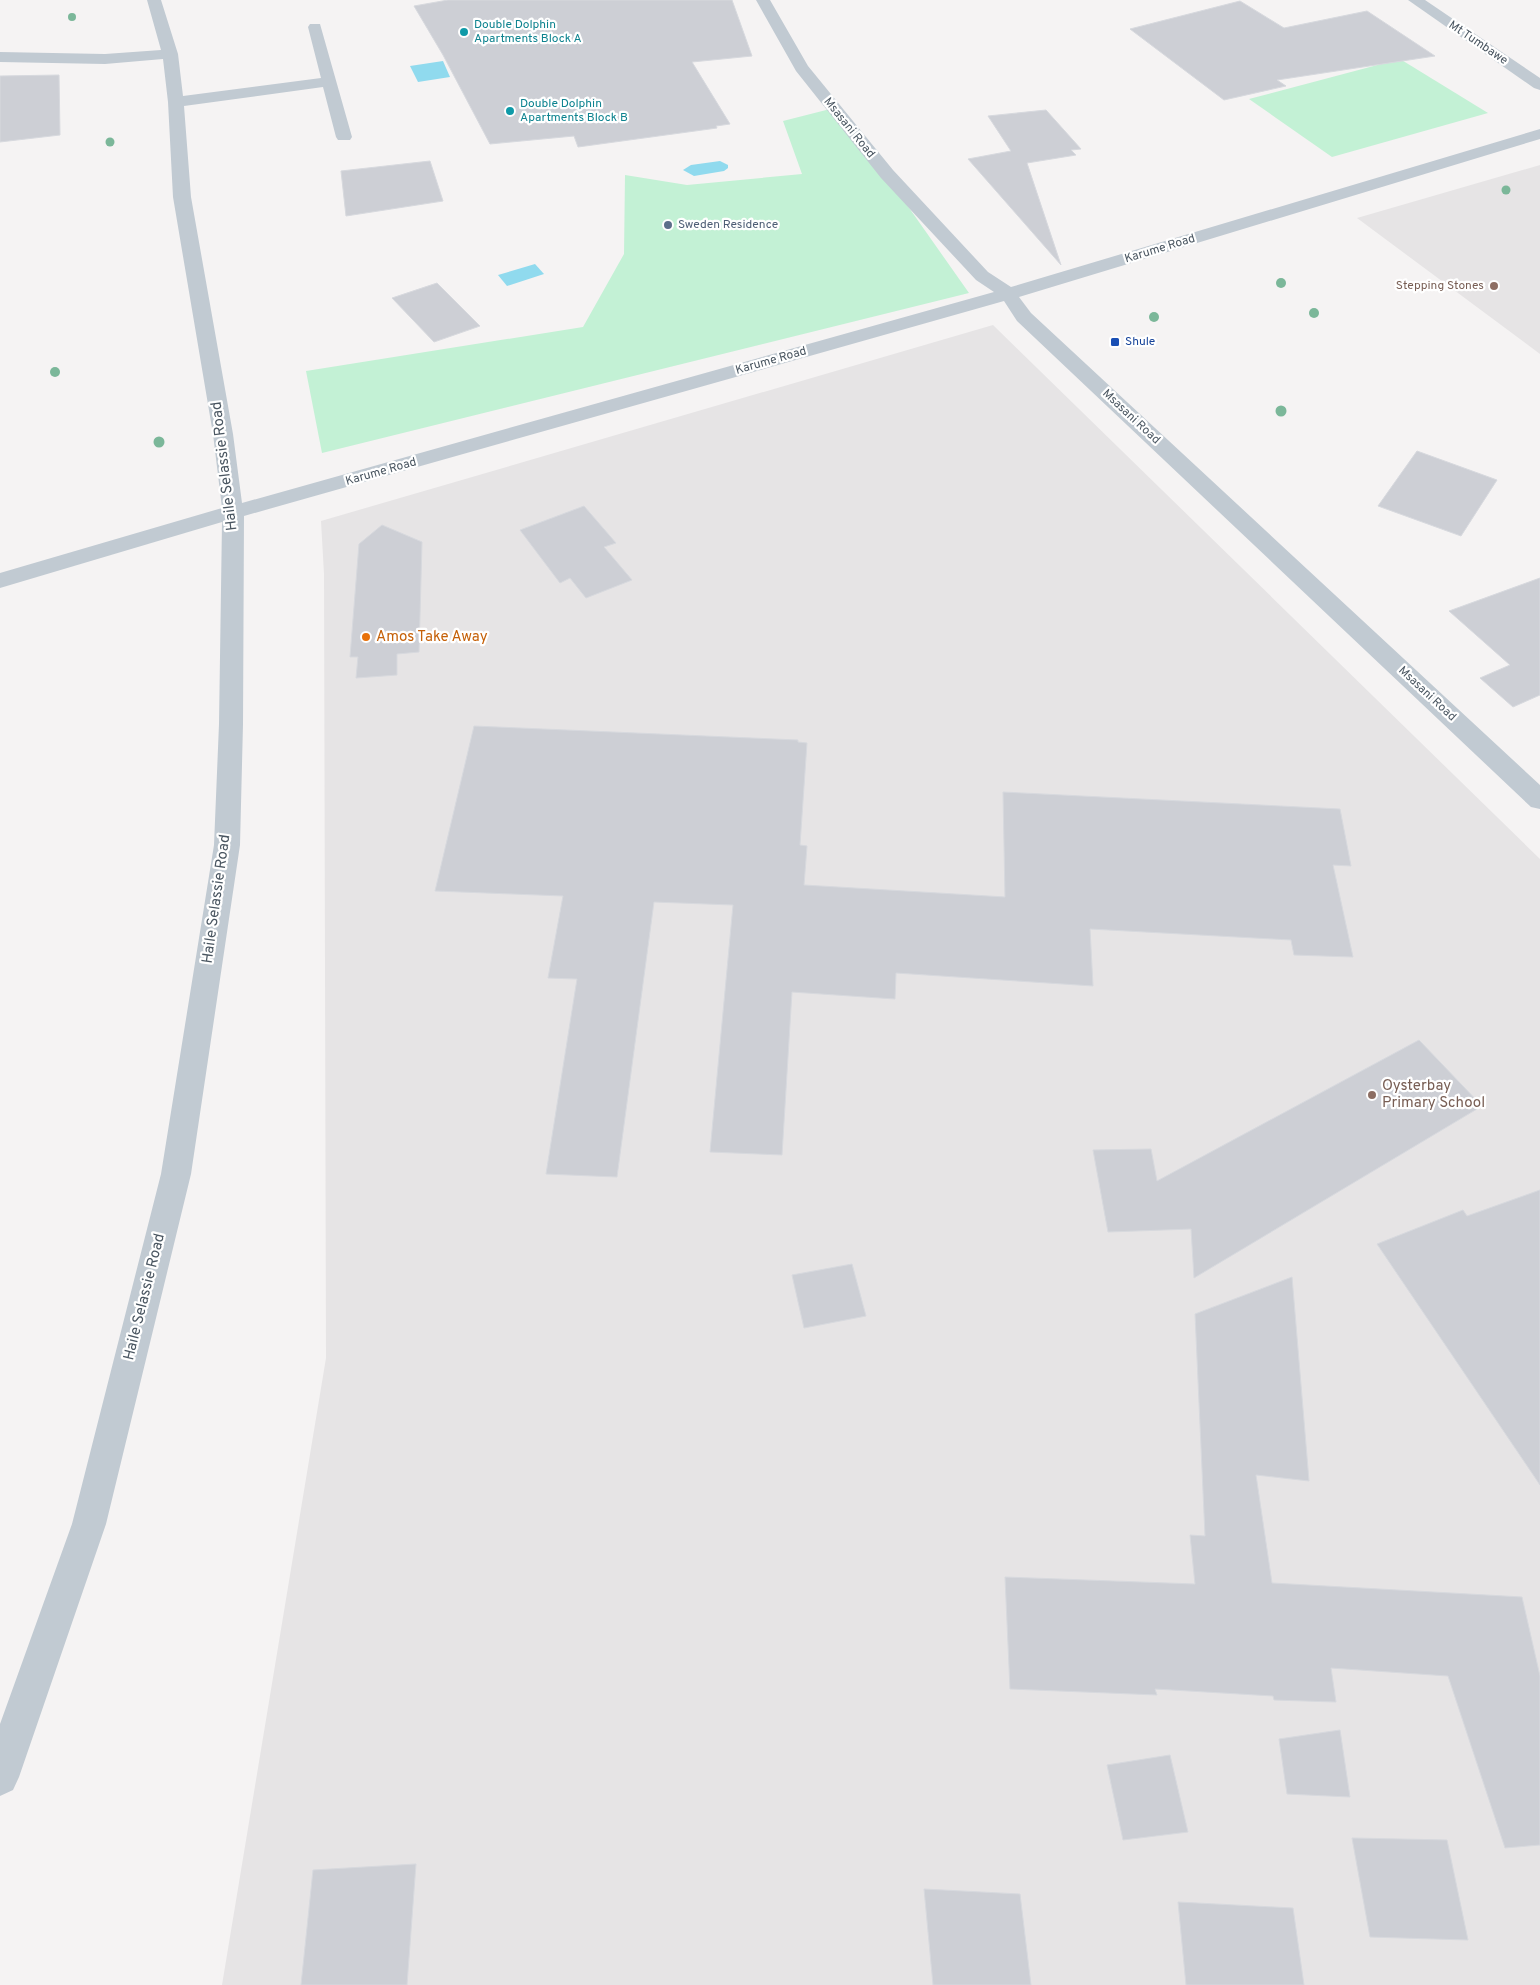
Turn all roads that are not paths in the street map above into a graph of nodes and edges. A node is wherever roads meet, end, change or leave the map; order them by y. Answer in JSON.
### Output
{"nodes":[{"id":1,"x":154,"y":0,"type":"edge"},
{"id":2,"x":763,"y":0,"type":"edge"},
{"id":3,"x":1415,"y":0,"type":"edge"},
{"id":4,"x":315,"y":27,"type":"dead end"},
{"id":5,"x":170,"y":54,"type":"junction"},
{"id":6,"x":0,"y":57,"type":"edge"},
{"id":7,"x":329,"y":82,"type":"junction"},
{"id":8,"x":1540,"y":85,"type":"edge"},
{"id":9,"x":176,"y":102,"type":"junction"},
{"id":10,"x":1540,"y":134,"type":"edge"},
{"id":11,"x":344,"y":137,"type":"dead end"},
{"id":12,"x":1008,"y":294,"type":"junction"},
{"id":13,"x":233,"y":512,"type":"junction"},
{"id":14,"x":0,"y":581,"type":"edge"},
{"id":15,"x":1540,"y":800,"type":"edge"},
{"id":16,"x":0,"y":1777,"type":"edge"}],
"edges":[{"from":1,"to":5,"type":"street","name":"Haile Selassie Road"},
{"from":2,"to":12,"type":"street","name":"Msasani Road"},
{"from":3,"to":8,"type":"street","name":"Mt Tumbawe"},
{"from":4,"to":7,"type":"street"},
{"from":5,"to":6,"type":"street"},
{"from":5,"to":9,"type":"street","name":"Haile Selassie Road"},
{"from":7,"to":9,"type":"street"},
{"from":7,"to":11,"type":"street"},
{"from":9,"to":13,"type":"street","name":"Haile Selassie Road"},
{"from":10,"to":12,"type":"street","name":"Karume Road"},
{"from":12,"to":13,"type":"street","name":"Karume Road"},
{"from":12,"to":15,"type":"street","name":"Msasani Road"},
{"from":13,"to":14,"type":"street","name":"Karume Road"},
{"from":13,"to":16,"type":"street","name":"Haile Selassie Road"}]}
